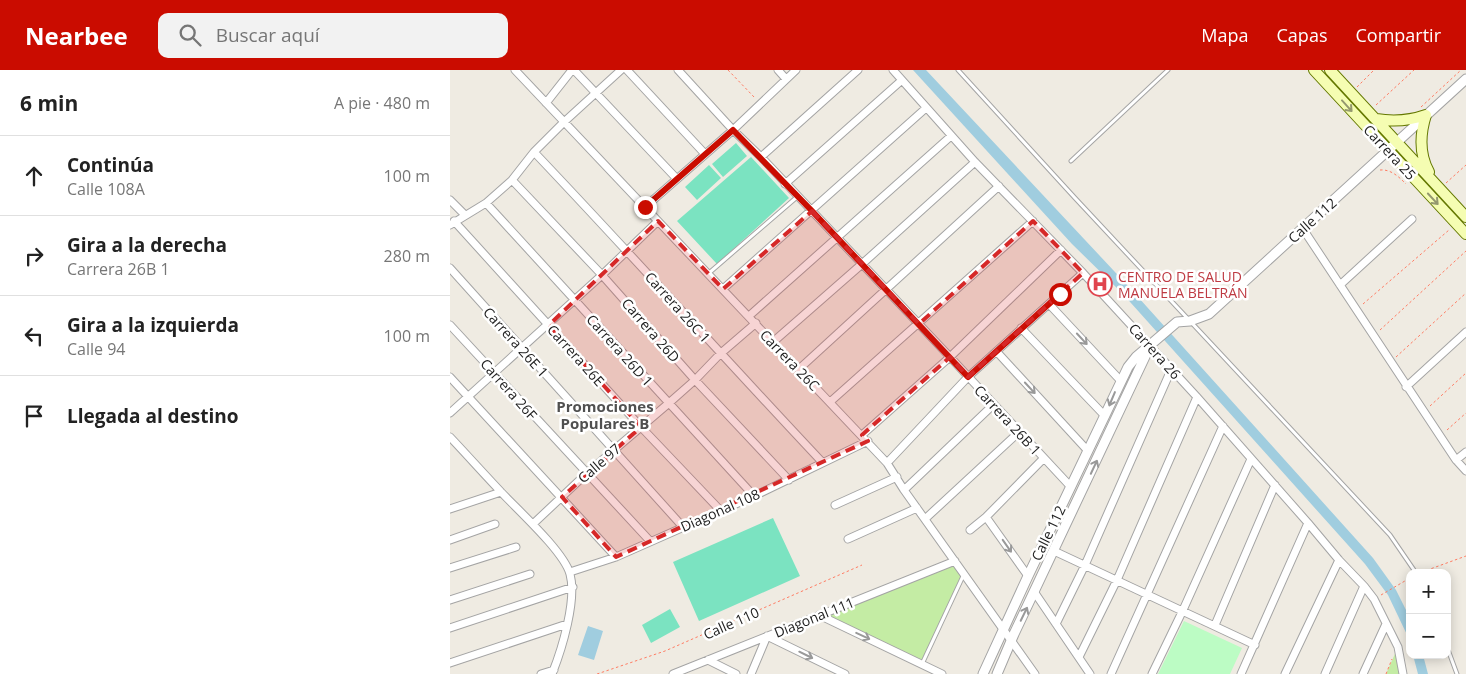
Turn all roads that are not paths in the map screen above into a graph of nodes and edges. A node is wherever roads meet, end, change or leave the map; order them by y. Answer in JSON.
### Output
{"nodes":[{"id":1,"x":515,"y":70,"type":"edge"},
{"id":2,"x":573,"y":70,"type":"edge"},
{"id":3,"x":621,"y":70,"type":"edge"},
{"id":4,"x":627,"y":70,"type":"edge"},
{"id":5,"x":678,"y":70,"type":"edge"},
{"id":6,"x":778,"y":70,"type":"edge"},
{"id":7,"x":796,"y":70,"type":"edge"},
{"id":8,"x":858,"y":70,"type":"edge"},
{"id":9,"x":893,"y":70,"type":"edge"},
{"id":10,"x":958,"y":70,"type":"edge"},
{"id":11,"x":1168,"y":70,"type":"edge"},
{"id":12,"x":1314,"y":70,"type":"edge"},
{"id":13,"x":1330,"y":70,"type":"edge"},
{"id":14,"x":786,"y":78,"type":"junction"},
{"id":15,"x":1466,"y":79,"type":"edge"},
{"id":16,"x":902,"y":80,"type":"junction"},
{"id":17,"x":596,"y":93,"type":"junction"},
{"id":18,"x":546,"y":103,"type":"junction"},
{"id":19,"x":926,"y":108,"type":"junction"},
{"id":20,"x":1422,"y":112,"type":"junction"},
{"id":21,"x":1372,"y":116,"type":"junction"},
{"id":22,"x":564,"y":122,"type":"junction"},
{"id":23,"x":733,"y":130,"type":"junction"},
{"id":24,"x":951,"y":136,"type":"junction"},
{"id":25,"x":1398,"y":142,"type":"junction"},
{"id":26,"x":1388,"y":151,"type":"junction"},
{"id":27,"x":534,"y":152,"type":"junction"},
{"id":28,"x":705,"y":154,"type":"junction"},
{"id":29,"x":761,"y":157,"type":"junction"},
{"id":30,"x":1071,"y":161,"type":"dead end"},
{"id":31,"x":975,"y":162,"type":"junction"},
{"id":32,"x":677,"y":179,"type":"junction"},
{"id":33,"x":1437,"y":179,"type":"junction"},
{"id":34,"x":512,"y":180,"type":"junction"},
{"id":35,"x":785,"y":184,"type":"junction"},
{"id":36,"x":999,"y":186,"type":"junction"},
{"id":37,"x":798,"y":196,"type":"junction"},
{"id":38,"x":450,"y":200,"type":"edge"},
{"id":39,"x":486,"y":204,"type":"junction"},
{"id":40,"x":645,"y":207,"type":"junction"},
{"id":41,"x":812,"y":211,"type":"junction"},
{"id":42,"x":465,"y":215,"type":"junction"},
{"id":43,"x":1466,"y":217,"type":"edge"},
{"id":44,"x":1412,"y":219,"type":"dead end"},
{"id":45,"x":658,"y":221,"type":"junction"},
{"id":46,"x":1033,"y":221,"type":"junction"},
{"id":47,"x":452,"y":223,"type":"edge"},
{"id":48,"x":1303,"y":228,"type":"junction"},
{"id":49,"x":1466,"y":234,"type":"edge"},
{"id":50,"x":836,"y":237,"type":"junction"},
{"id":51,"x":1061,"y":250,"type":"junction"},
{"id":52,"x":628,"y":251,"type":"junction"},
{"id":53,"x":862,"y":264,"type":"junction"},
{"id":54,"x":450,"y":268,"type":"edge"},
{"id":55,"x":1083,"y":273,"type":"junction"},
{"id":56,"x":709,"y":274,"type":"junction"},
{"id":57,"x":602,"y":275,"type":"junction"},
{"id":58,"x":1340,"y":285,"type":"junction"},
{"id":59,"x":723,"y":289,"type":"junction"},
{"id":60,"x":886,"y":290,"type":"junction"},
{"id":61,"x":575,"y":300,"type":"junction"},
{"id":62,"x":1049,"y":304,"type":"junction"},
{"id":63,"x":749,"y":316,"type":"junction"},
{"id":64,"x":1190,"y":321,"type":"junction"},
{"id":65,"x":756,"y":323,"type":"junction"},
{"id":66,"x":919,"y":324,"type":"junction"},
{"id":67,"x":450,"y":325,"type":"edge"},
{"id":68,"x":548,"y":325,"type":"junction"},
{"id":69,"x":1021,"y":328,"type":"junction"},
{"id":70,"x":1466,"y":332,"type":"edge"},
{"id":71,"x":773,"y":342,"type":"junction"},
{"id":72,"x":1152,"y":344,"type":"junction"},
{"id":73,"x":521,"y":348,"type":"junction"},
{"id":74,"x":997,"y":352,"type":"junction"},
{"id":75,"x":720,"y":354,"type":"junction"},
{"id":76,"x":950,"y":356,"type":"junction"},
{"id":77,"x":799,"y":369,"type":"junction"},
{"id":78,"x":1171,"y":370,"type":"junction"},
{"id":79,"x":494,"y":372,"type":"junction"},
{"id":80,"x":450,"y":376,"type":"edge"},
{"id":81,"x":968,"y":377,"type":"junction"},
{"id":82,"x":695,"y":380,"type":"junction"},
{"id":83,"x":1120,"y":380,"type":"junction"},
{"id":84,"x":1406,"y":387,"type":"junction"},
{"id":85,"x":468,"y":397,"type":"junction"},
{"id":86,"x":1198,"y":397,"type":"junction"},
{"id":87,"x":830,"y":402,"type":"junction"},
{"id":88,"x":669,"y":403,"type":"junction"},
{"id":89,"x":993,"y":405,"type":"junction"},
{"id":90,"x":450,"y":413,"type":"edge"},
{"id":91,"x":1105,"y":416,"type":"junction"},
{"id":92,"x":1223,"y":426,"type":"junction"},
{"id":93,"x":641,"y":427,"type":"junction"},
{"id":94,"x":1019,"y":432,"type":"junction"},
{"id":95,"x":862,"y":435,"type":"junction"},
{"id":96,"x":450,"y":437,"type":"edge"},
{"id":97,"x":868,"y":441,"type":"junction"},
{"id":98,"x":614,"y":450,"type":"junction"},
{"id":99,"x":1088,"y":451,"type":"junction"},
{"id":100,"x":1466,"y":452,"type":"edge"},
{"id":101,"x":1044,"y":458,"type":"junction"},
{"id":102,"x":1250,"y":459,"type":"junction"},
{"id":103,"x":1456,"y":460,"type":"junction"},
{"id":104,"x":822,"y":462,"type":"junction"},
{"id":105,"x":887,"y":463,"type":"junction"},
{"id":106,"x":1466,"y":472,"type":"edge"},
{"id":107,"x":586,"y":474,"type":"junction"},
{"id":108,"x":897,"y":477,"type":"junction"},
{"id":109,"x":789,"y":480,"type":"junction"},
{"id":110,"x":1274,"y":484,"type":"junction"},
{"id":111,"x":1071,"y":487,"type":"junction"},
{"id":112,"x":904,"y":490,"type":"junction"},
{"id":113,"x":501,"y":492,"type":"junction"},
{"id":114,"x":754,"y":496,"type":"junction"},
{"id":115,"x":562,"y":497,"type":"junction"},
{"id":116,"x":835,"y":504,"type":"dead end"},
{"id":117,"x":450,"y":508,"type":"edge"},
{"id":118,"x":917,"y":508,"type":"junction"},
{"id":119,"x":720,"y":510,"type":"junction"},
{"id":120,"x":986,"y":517,"type":"junction"},
{"id":121,"x":925,"y":519,"type":"junction"},
{"id":122,"x":1308,"y":522,"type":"junction"},
{"id":123,"x":495,"y":524,"type":"dead end"},
{"id":124,"x":533,"y":524,"type":"junction"},
{"id":125,"x":683,"y":527,"type":"junction"},
{"id":126,"x":970,"y":530,"type":"dead end"},
{"id":127,"x":848,"y":539,"type":"dead end"},
{"id":128,"x":450,"y":540,"type":"edge"},
{"id":129,"x":650,"y":541,"type":"junction"},
{"id":130,"x":516,"y":547,"type":"dead end"},
{"id":131,"x":1054,"y":551,"type":"junction"},
{"id":132,"x":616,"y":557,"type":"junction"},
{"id":133,"x":1339,"y":560,"type":"junction"},
{"id":134,"x":955,"y":561,"type":"junction"},
{"id":135,"x":1085,"y":565,"type":"junction"},
{"id":136,"x":450,"y":568,"type":"edge"},
{"id":137,"x":1414,"y":569,"type":"edge"},
{"id":138,"x":570,"y":572,"type":"junction"},
{"id":139,"x":530,"y":574,"type":"dead end"},
{"id":140,"x":964,"y":574,"type":"junction"},
{"id":141,"x":1028,"y":576,"type":"junction"},
{"id":142,"x":1117,"y":580,"type":"junction"},
{"id":143,"x":1364,"y":586,"type":"junction"},
{"id":144,"x":573,"y":587,"type":"junction"},
{"id":145,"x":1035,"y":593,"type":"junction"},
{"id":146,"x":1148,"y":594,"type":"junction"},
{"id":147,"x":450,"y":600,"type":"edge"},
{"id":148,"x":1183,"y":610,"type":"junction"},
{"id":149,"x":819,"y":615,"type":"junction"},
{"id":150,"x":567,"y":624,"type":"junction"},
{"id":151,"x":1056,"y":624,"type":"junction"},
{"id":152,"x":1386,"y":624,"type":"junction"},
{"id":153,"x":1214,"y":625,"type":"junction"},
{"id":154,"x":450,"y":628,"type":"edge"},
{"id":155,"x":1004,"y":629,"type":"junction"},
{"id":156,"x":767,"y":636,"type":"junction"},
{"id":157,"x":1012,"y":640,"type":"junction"},
{"id":158,"x":1255,"y":645,"type":"junction"},
{"id":159,"x":1079,"y":658,"type":"junction"},
{"id":160,"x":1451,"y":658,"type":"edge"},
{"id":161,"x":708,"y":660,"type":"junction"},
{"id":162,"x":450,"y":663,"type":"edge"},
{"id":163,"x":922,"y":664,"type":"junction"},
{"id":164,"x":553,"y":672,"type":"edge"},
{"id":165,"x":541,"y":674,"type":"edge"},
{"id":166,"x":673,"y":674,"type":"edge"},
{"id":167,"x":736,"y":674,"type":"edge"},
{"id":168,"x":752,"y":674,"type":"edge"},
{"id":169,"x":845,"y":674,"type":"edge"},
{"id":170,"x":942,"y":674,"type":"edge"},
{"id":171,"x":983,"y":674,"type":"edge"},
{"id":172,"x":997,"y":674,"type":"edge"},
{"id":173,"x":1035,"y":674,"type":"edge"},
{"id":174,"x":1090,"y":674,"type":"edge"},
{"id":175,"x":1111,"y":674,"type":"edge"},
{"id":176,"x":1152,"y":674,"type":"edge"},
{"id":177,"x":1241,"y":674,"type":"edge"},
{"id":178,"x":1285,"y":674,"type":"edge"},
{"id":179,"x":1325,"y":674,"type":"edge"},
{"id":180,"x":1363,"y":674,"type":"edge"},
{"id":181,"x":1403,"y":674,"type":"edge"},
{"id":182,"x":1457,"y":674,"type":"edge"}],
"edges":[{"from":1,"to":18,"type":"street","name":"Carrera 26C"},
{"from":2,"to":17,"type":"street"},
{"from":2,"to":18,"type":"street"},
{"from":3,"to":17,"type":"street"},
{"from":4,"to":28,"type":"street"},
{"from":5,"to":23,"type":"street","name":"Carrera 26B 1"},
{"from":6,"to":14,"type":"street"},
{"from":7,"to":14,"type":"street"},
{"from":8,"to":29,"type":"street"},
{"from":9,"to":16,"type":"street","name":"Carrera 26"},
{"from":10,"to":64,"type":"lane"},
{"from":11,"to":30,"type":"lane"},
{"from":12,"to":26,"type":"main road","name":"Carrera 25","one_way":true},
{"from":13,"to":21,"type":"main road","name":"Carrera 25"},
{"from":14,"to":23,"type":"street"},
{"from":15,"to":20,"type":"street","name":"Calle 112"},
{"from":16,"to":19,"type":"street","name":"Carrera 26"},
{"from":16,"to":35,"type":"street"},
{"from":17,"to":22,"type":"street"},
{"from":17,"to":32,"type":"street"},
{"from":18,"to":22,"type":"street","name":"Carrera 26C"},
{"from":19,"to":24,"type":"street","name":"Carrera 26"},
{"from":19,"to":41,"type":"street"},
{"from":20,"to":21,"type":"main road"},
{"from":20,"to":25,"type":"street","name":"Calle 112"},
{"from":20,"to":33,"type":"main road"},
{"from":21,"to":25,"type":"main road","name":"Carrera 25"},
{"from":22,"to":27,"type":"street"},
{"from":22,"to":40,"type":"street","name":"Carrera 26C"},
{"from":23,"to":28,"type":"street"},
{"from":23,"to":29,"type":"street","name":"Carrera 26B 1"},
{"from":24,"to":31,"type":"street","name":"Carrera 26"},
{"from":24,"to":50,"type":"street"},
{"from":25,"to":26,"type":"street","name":"Calle 112"},
{"from":25,"to":33,"type":"main road","name":"Carrera 25"},
{"from":26,"to":48,"type":"street","name":"Calle 112"},
{"from":26,"to":49,"type":"main road","name":"Carrera 25","one_way":true},
{"from":27,"to":34,"type":"street"},
{"from":27,"to":52,"type":"street","name":"Carrera 26C 1"},
{"from":28,"to":32,"type":"street"},
{"from":29,"to":35,"type":"street","name":"Carrera 26B 1"},
{"from":31,"to":36,"type":"street","name":"Carrera 26"},
{"from":31,"to":53,"type":"street"},
{"from":32,"to":40,"type":"street"},
{"from":33,"to":43,"type":"main road","name":"Carrera 25"},
{"from":34,"to":39,"type":"street"},
{"from":34,"to":57,"type":"street","name":"Carrera 26D"},
{"from":35,"to":37,"type":"street","name":"Carrera 26B 1"},
{"from":36,"to":46,"type":"street","name":"Carrera 26"},
{"from":36,"to":60,"type":"street"},
{"from":37,"to":41,"type":"street","name":"Carrera 26B 1"},
{"from":37,"to":56,"type":"lane"},
{"from":38,"to":42,"type":"street"},
{"from":39,"to":42,"type":"street"},
{"from":39,"to":61,"type":"street","name":"Carrera 26D 1"},
{"from":40,"to":45,"type":"street","name":"Carrera 26C"},
{"from":41,"to":50,"type":"street","name":"Carrera 26B 1"},
{"from":41,"to":59,"type":"street"},
{"from":42,"to":47,"type":"street"},
{"from":44,"to":58,"type":"street"},
{"from":45,"to":52,"type":"street"},
{"from":45,"to":56,"type":"street","name":"Carrera 26C"},
{"from":46,"to":51,"type":"street","name":"Carrera 26"},
{"from":46,"to":66,"type":"street"},
{"from":47,"to":68,"type":"street","name":"Carrera 26E"},
{"from":48,"to":58,"type":"street"},
{"from":48,"to":64,"type":"street","name":"Calle 112"},
{"from":50,"to":53,"type":"street","name":"Carrera 26B 1"},
{"from":50,"to":63,"type":"street"},
{"from":51,"to":55,"type":"street","name":"Carrera 26"},
{"from":51,"to":76,"type":"street"},
{"from":52,"to":57,"type":"street"},
{"from":52,"to":75,"type":"street","name":"Carrera 26C 1"},
{"from":53,"to":60,"type":"street","name":"Carrera 26B 1"},
{"from":53,"to":71,"type":"street"},
{"from":54,"to":73,"type":"street","name":"Carrera 26E 1"},
{"from":55,"to":62,"type":"street"},
{"from":55,"to":72,"type":"street","name":"Carrera 26"},
{"from":56,"to":59,"type":"street","name":"Carrera 26C"},
{"from":57,"to":61,"type":"street"},
{"from":57,"to":82,"type":"street","name":"Carrera 26D"},
{"from":58,"to":84,"type":"street"},
{"from":59,"to":63,"type":"street","name":"Carrera 26C"},
{"from":60,"to":66,"type":"street","name":"Carrera 26B 1"},
{"from":60,"to":77,"type":"street"},
{"from":61,"to":68,"type":"street"},
{"from":61,"to":88,"type":"street","name":"Carrera 26D 1"},
{"from":62,"to":69,"type":"street"},
{"from":62,"to":83,"type":"street","one_way":true},
{"from":63,"to":65,"type":"street","name":"Carrera 26C"},
{"from":64,"to":72,"type":"street","name":"Calle 112"},
{"from":64,"to":137,"type":"lane"},
{"from":65,"to":71,"type":"street","name":"Carrera 26C"},
{"from":65,"to":75,"type":"street","name":"Calle 97"},
{"from":66,"to":76,"type":"street","name":"Carrera 26B 1"},
{"from":66,"to":87,"type":"street"},
{"from":67,"to":79,"type":"street","name":"Carrera 26F"},
{"from":68,"to":73,"type":"street"},
{"from":68,"to":93,"type":"street","name":"Carrera 26E"},
{"from":69,"to":74,"type":"street"},
{"from":69,"to":91,"type":"street"},
{"from":70,"to":84,"type":"street"},
{"from":71,"to":77,"type":"street","name":"Carrera 26C"},
{"from":72,"to":78,"type":"street","name":"Carrera 26"},
{"from":72,"to":83,"type":"street","name":"Calle 112"},
{"from":131,"to":72,"type":"street","name":"Calle 112","one_way":true},
{"from":73,"to":79,"type":"street"},
{"from":73,"to":98,"type":"street","name":"Carrera 26E 1"},
{"from":74,"to":81,"type":"street"},
{"from":74,"to":99,"type":"street","one_way":true},
{"from":75,"to":82,"type":"street","name":"Calle 97"},
{"from":75,"to":104,"type":"street","name":"Carrera 26C 1"},
{"from":76,"to":81,"type":"street","name":"Carrera 26B 1"},
{"from":76,"to":95,"type":"street"},
{"from":77,"to":87,"type":"street","name":"Carrera 26C"},
{"from":78,"to":86,"type":"street","name":"Carrera 26"},
{"from":78,"to":135,"type":"street"},
{"from":79,"to":85,"type":"street"},
{"from":79,"to":107,"type":"street","name":"Carrera 26F"},
{"from":80,"to":85,"type":"street"},
{"from":81,"to":89,"type":"street","name":"Carrera 26B 1"},
{"from":81,"to":105,"type":"street"},
{"from":82,"to":88,"type":"street","name":"Calle 97"},
{"from":82,"to":109,"type":"street","name":"Carrera 26D"},
{"from":83,"to":91,"type":"street","name":"Calle 112","one_way":true},
{"from":84,"to":103,"type":"street"},
{"from":85,"to":90,"type":"street"},
{"from":85,"to":115,"type":"street"},
{"from":86,"to":92,"type":"street","name":"Carrera 26"},
{"from":86,"to":142,"type":"street"},
{"from":87,"to":95,"type":"street","name":"Carrera 26C"},
{"from":88,"to":93,"type":"street","name":"Calle 97"},
{"from":88,"to":114,"type":"street","name":"Carrera 26D 1"},
{"from":89,"to":94,"type":"street","name":"Carrera 26B 1"},
{"from":89,"to":112,"type":"street"},
{"from":91,"to":99,"type":"street","name":"Calle 112"},
{"from":92,"to":102,"type":"street","name":"Carrera 26"},
{"from":92,"to":146,"type":"street"},
{"from":93,"to":98,"type":"street","name":"Calle 97"},
{"from":93,"to":119,"type":"street","name":"Carrera 26E"},
{"from":94,"to":101,"type":"street","name":"Carrera 26B 1"},
{"from":94,"to":121,"type":"street"},
{"from":95,"to":97,"type":"street","name":"Carrera 26C"},
{"from":96,"to":113,"type":"street"},
{"from":97,"to":104,"type":"street","name":"Diagonal 108"},
{"from":97,"to":105,"type":"street","name":"Carrera 26C"},
{"from":98,"to":107,"type":"street","name":"Calle 97"},
{"from":98,"to":125,"type":"street","name":"Carrera 26E 1"},
{"from":99,"to":111,"type":"street","name":"Calle 112"},
{"from":100,"to":103,"type":"street"},
{"from":101,"to":111,"type":"street","name":"Carrera 26B 1"},
{"from":101,"to":120,"type":"street"},
{"from":102,"to":110,"type":"street","name":"Carrera 26"},
{"from":102,"to":148,"type":"street"},
{"from":103,"to":106,"type":"street"},
{"from":104,"to":109,"type":"street","name":"Diagonal 108"},
{"from":105,"to":108,"type":"street","name":"Carrera 26C"},
{"from":107,"to":115,"type":"street","name":"Calle 97"},
{"from":107,"to":129,"type":"street","name":"Carrera 26F"},
{"from":108,"to":112,"type":"street","name":"Carrera 26C"},
{"from":108,"to":116,"type":"street"},
{"from":109,"to":114,"type":"street","name":"Diagonal 108"},
{"from":110,"to":122,"type":"street","name":"Carrera 26"},
{"from":110,"to":153,"type":"street"},
{"from":111,"to":141,"type":"street","name":"Calle 112"},
{"from":112,"to":118,"type":"street","name":"Carrera 26C"},
{"from":113,"to":117,"type":"street"},
{"from":113,"to":124,"type":"street"},
{"from":114,"to":119,"type":"street","name":"Diagonal 108"},
{"from":115,"to":124,"type":"street","name":"Calle 97"},
{"from":115,"to":132,"type":"street"},
{"from":118,"to":121,"type":"street","name":"Carrera 26C"},
{"from":118,"to":127,"type":"street"},
{"from":119,"to":125,"type":"street","name":"Diagonal 108"},
{"from":120,"to":126,"type":"street"},
{"from":120,"to":141,"type":"street","one_way":true},
{"from":121,"to":134,"type":"street","name":"Carrera 26C"},
{"from":122,"to":133,"type":"street","name":"Carrera 26"},
{"from":122,"to":158,"type":"street"},
{"from":123,"to":128,"type":"street"},
{"from":124,"to":138,"type":"street"},
{"from":125,"to":129,"type":"street","name":"Diagonal 108"},
{"from":129,"to":132,"type":"street","name":"Diagonal 108"},
{"from":130,"to":136,"type":"street"},
{"from":131,"to":135,"type":"street"},
{"from":131,"to":145,"type":"street","name":"Calle 112"},
{"from":132,"to":138,"type":"street","name":"Diagonal 108"},
{"from":133,"to":143,"type":"street","name":"Carrera 26"},
{"from":133,"to":178,"type":"street"},
{"from":134,"to":140,"type":"street","name":"Carrera 26C"},
{"from":134,"to":149,"type":"street","name":"Diagonal 111"},
{"from":135,"to":142,"type":"street"},
{"from":135,"to":151,"type":"street"},
{"from":138,"to":144,"type":"street"},
{"from":139,"to":147,"type":"street"},
{"from":140,"to":155,"type":"street","name":"Carrera 26C"},
{"from":140,"to":163,"type":"lane"},
{"from":141,"to":155,"type":"street","name":"Calle 112"},
{"from":142,"to":146,"type":"street"},
{"from":142,"to":159,"type":"street"},
{"from":143,"to":152,"type":"street","name":"Carrera 26"},
{"from":143,"to":179,"type":"street"},
{"from":144,"to":150,"type":"street"},
{"from":144,"to":154,"type":"street"},
{"from":145,"to":151,"type":"street"},
{"from":157,"to":145,"type":"street","name":"Calle 112","one_way":true},
{"from":146,"to":148,"type":"street"},
{"from":146,"to":175,"type":"street"},
{"from":148,"to":153,"type":"street"},
{"from":148,"to":176,"type":"street"},
{"from":149,"to":156,"type":"street","name":"Diagonal 111"},
{"from":149,"to":163,"type":"street","one_way":true},
{"from":150,"to":162,"type":"street"},
{"from":150,"to":164,"type":"street"},
{"from":151,"to":159,"type":"street"},
{"from":152,"to":180,"type":"street"},
{"from":152,"to":181,"type":"street","name":"Carrera 26"},
{"from":153,"to":158,"type":"street"},
{"from":155,"to":157,"type":"street","name":"Carrera 26C"},
{"from":155,"to":171,"type":"street","name":"Calle 112"},
{"from":156,"to":161,"type":"street","name":"Diagonal 111"},
{"from":156,"to":168,"type":"street"},
{"from":156,"to":169,"type":"street","one_way":true},
{"from":157,"to":172,"type":"street","name":"Calle 112"},
{"from":157,"to":173,"type":"street","name":"Carrera 26C"},
{"from":158,"to":177,"type":"street"},
{"from":159,"to":174,"type":"street"},
{"from":160,"to":182,"type":"lane"},
{"from":161,"to":166,"type":"street","name":"Diagonal 111"},
{"from":161,"to":167,"type":"street"},
{"from":163,"to":170,"type":"street"},
{"from":164,"to":165,"type":"street"}]}
